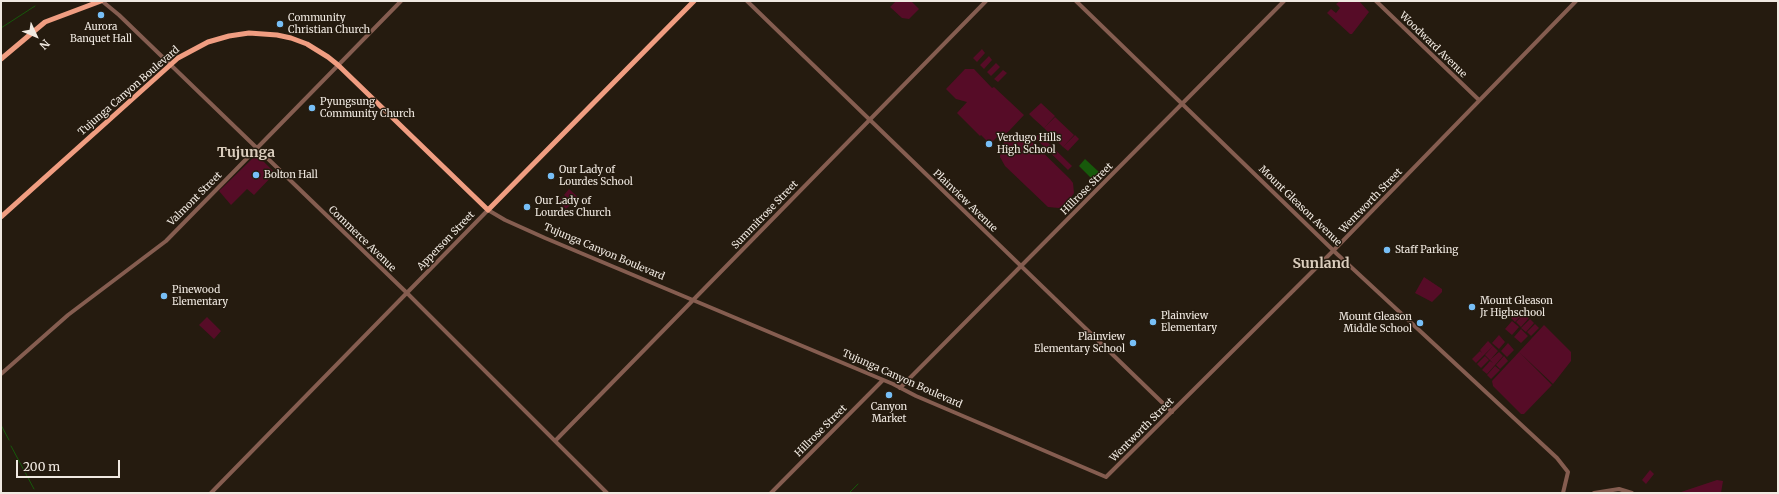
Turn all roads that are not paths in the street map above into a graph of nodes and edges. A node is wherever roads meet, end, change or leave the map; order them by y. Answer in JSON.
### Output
{"nodes":[{"id":1,"x":102,"y":1,"type":"edge"},
{"id":2,"x":401,"y":1,"type":"edge"},
{"id":3,"x":694,"y":1,"type":"edge"},
{"id":4,"x":747,"y":1,"type":"edge"},
{"id":5,"x":986,"y":1,"type":"edge"},
{"id":6,"x":1076,"y":1,"type":"edge"},
{"id":7,"x":1284,"y":1,"type":"edge"},
{"id":8,"x":1376,"y":1,"type":"edge"},
{"id":9,"x":1576,"y":1,"type":"edge"},
{"id":10,"x":1,"y":59,"type":"edge"},
{"id":11,"x":170,"y":65,"type":"junction"},
{"id":12,"x":338,"y":65,"type":"junction"},
{"id":13,"x":1479,"y":100,"type":"junction"},
{"id":14,"x":1183,"y":104,"type":"junction"},
{"id":15,"x":870,"y":120,"type":"junction"},
{"id":16,"x":257,"y":148,"type":"junction"},
{"id":17,"x":488,"y":210,"type":"junction"},
{"id":18,"x":1,"y":217,"type":"edge"},
{"id":19,"x":1333,"y":251,"type":"junction"},
{"id":20,"x":1021,"y":266,"type":"junction"},
{"id":21,"x":407,"y":294,"type":"junction"},
{"id":22,"x":693,"y":300,"type":"junction"},
{"id":23,"x":1,"y":374,"type":"edge"},
{"id":24,"x":883,"y":380,"type":"junction"},
{"id":25,"x":900,"y":388,"type":"junction"},
{"id":26,"x":1172,"y":412,"type":"junction"},
{"id":27,"x":555,"y":441,"type":"junction"},
{"id":28,"x":1106,"y":477,"type":"joint"},
{"id":29,"x":211,"y":493,"type":"edge"},
{"id":30,"x":607,"y":493,"type":"edge"},
{"id":31,"x":771,"y":493,"type":"edge"},
{"id":32,"x":1563,"y":493,"type":"edge"},
{"id":33,"x":1594,"y":493,"type":"edge"},
{"id":34,"x":1632,"y":493,"type":"edge"}],
"edges":[{"from":1,"to":10,"type":"main road"},
{"from":1,"to":11,"type":"street","name":"Commerce Avenue"},
{"from":2,"to":12,"type":"street","name":"Valmont Street"},
{"from":3,"to":17,"type":"main road","name":"Apperson Street"},
{"from":4,"to":15,"type":"street","name":"Plainview Avenue"},
{"from":5,"to":15,"type":"street","name":"Summitrose Street"},
{"from":6,"to":14,"type":"street","name":"Mount Gleason Avenue"},
{"from":7,"to":14,"type":"street","name":"Hillrose Street"},
{"from":8,"to":13,"type":"street","name":"Woodward Avenue"},
{"from":9,"to":13,"type":"street","name":"Wentworth Street"},
{"from":11,"to":12,"type":"main road","name":"Tujunga Canyon Boulevard"},
{"from":11,"to":16,"type":"street","name":"Commerce Avenue"},
{"from":11,"to":18,"type":"main road","name":"Tujunga Canyon Boulevard"},
{"from":12,"to":16,"type":"street","name":"Valmont Street"},
{"from":12,"to":17,"type":"main road","name":"Tujunga Canyon Boulevard"},
{"from":13,"to":19,"type":"street","name":"Wentworth Street"},
{"from":14,"to":19,"type":"street","name":"Mount Gleason Avenue"},
{"from":14,"to":20,"type":"street","name":"Hillrose Street"},
{"from":15,"to":20,"type":"street","name":"Plainview Avenue"},
{"from":15,"to":22,"type":"street","name":"Summitrose Street"},
{"from":16,"to":21,"type":"street","name":"Commerce Avenue"},
{"from":16,"to":23,"type":"street","name":"Valmont Street"},
{"from":17,"to":21,"type":"street","name":"Apperson Street"},
{"from":17,"to":22,"type":"street","name":"Tujunga Canyon Boulevard"},
{"from":19,"to":26,"type":"street","name":"Wentworth Street"},
{"from":19,"to":32,"type":"street","name":"Mount Gleason Avenue"},
{"from":20,"to":25,"type":"street","name":"Hillrose Street"},
{"from":20,"to":26,"type":"street","name":"Plainview Avenue"},
{"from":21,"to":27,"type":"street","name":"Commerce Avenue"},
{"from":21,"to":29,"type":"street","name":"Apperson Street"},
{"from":22,"to":24,"type":"street","name":"Tujunga Canyon Boulevard"},
{"from":22,"to":27,"type":"street","name":"Summitrose Street"},
{"from":24,"to":25,"type":"street","name":"Tujunga Canyon Boulevard"},
{"from":24,"to":31,"type":"street","name":"Hillrose Street"},
{"from":25,"to":28,"type":"street","name":"Tujunga Canyon Boulevard"},
{"from":26,"to":28,"type":"street","name":"Wentworth Street"},
{"from":27,"to":30,"type":"street","name":"Commerce Avenue"},
{"from":33,"to":34,"type":"street"}]}
